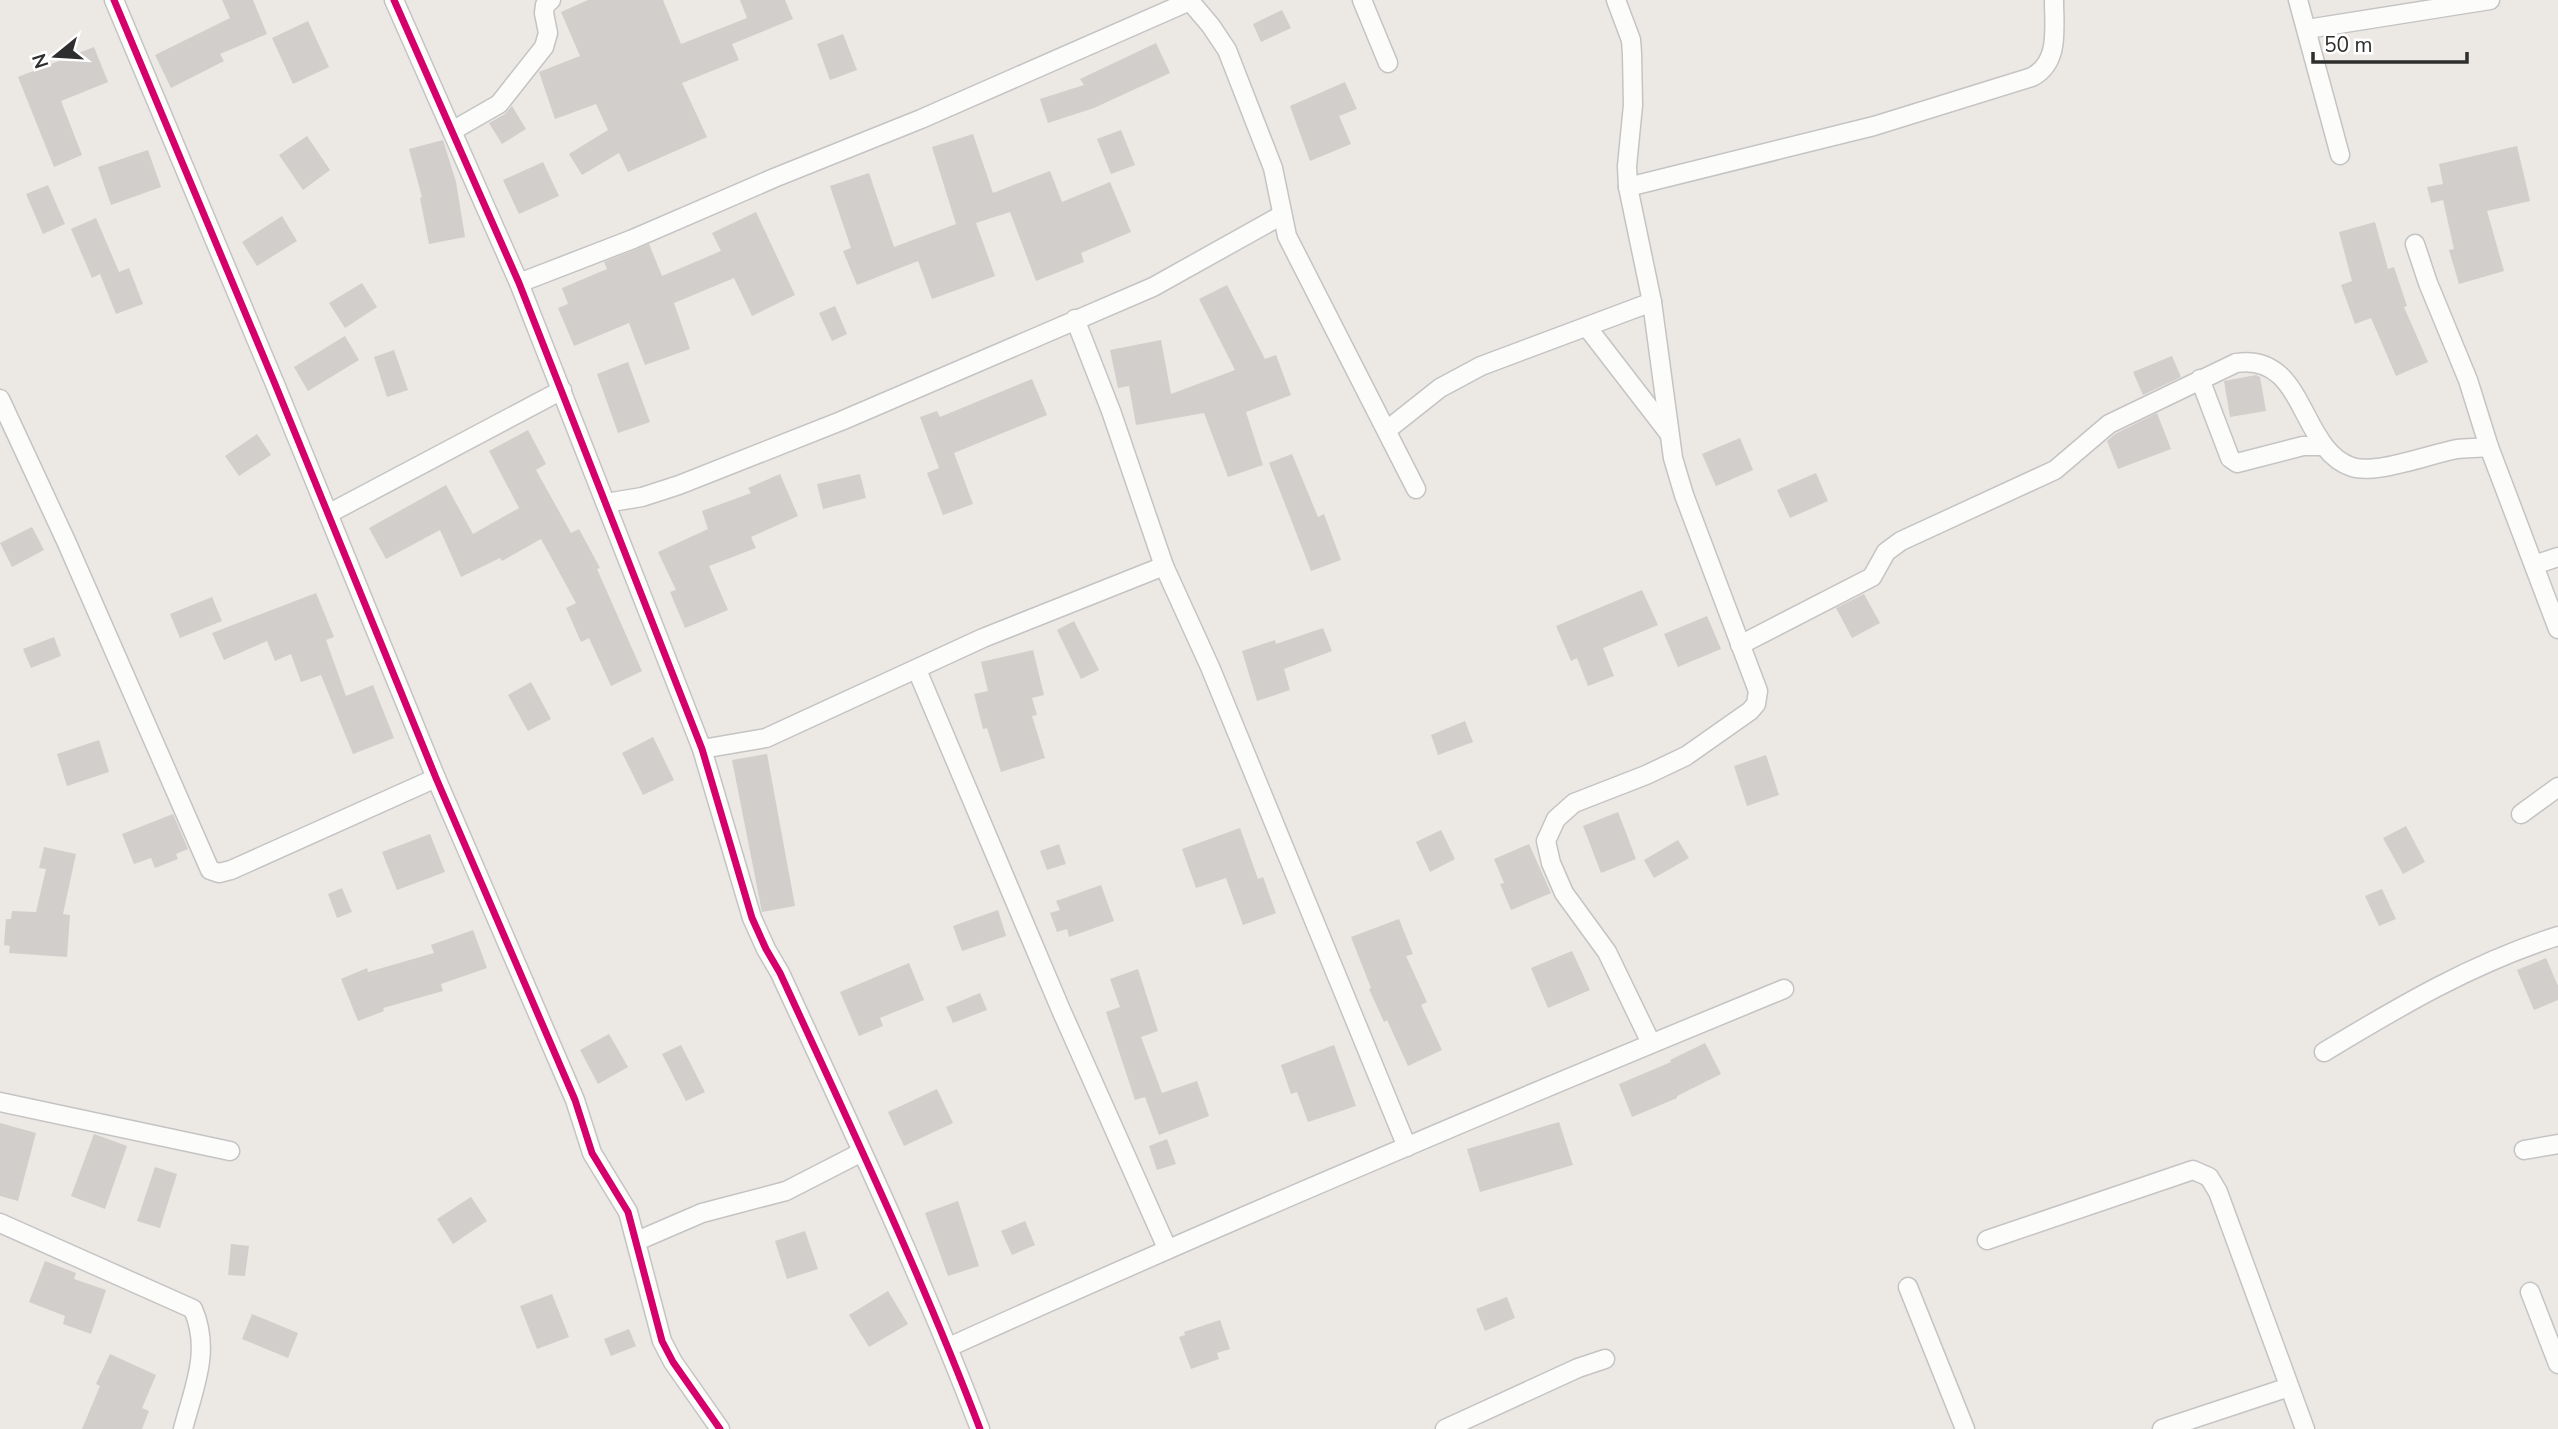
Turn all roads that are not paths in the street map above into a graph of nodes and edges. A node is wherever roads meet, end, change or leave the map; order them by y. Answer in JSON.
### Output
{"nodes":[{"id":1,"x":114,"y":0,"type":"edge"},
{"id":2,"x":394,"y":0,"type":"edge"},
{"id":3,"x":551,"y":0,"type":"edge"},
{"id":4,"x":1362,"y":0,"type":"edge"},
{"id":5,"x":1616,"y":0,"type":"edge"},
{"id":6,"x":2054,"y":0,"type":"edge"},
{"id":7,"x":2298,"y":0,"type":"edge"},
{"id":8,"x":2490,"y":0,"type":"edge"},
{"id":9,"x":1189,"y":1,"type":"edge"},
{"id":10,"x":2306,"y":29,"type":"junction"},
{"id":11,"x":1388,"y":62,"type":"dead end"},
{"id":12,"x":452,"y":131,"type":"junction"},
{"id":13,"x":2340,"y":155,"type":"dead end"},
{"id":14,"x":1628,"y":187,"type":"junction"},
{"id":15,"x":1282,"y":215,"type":"junction"},
{"id":16,"x":2415,"y":243,"type":"dead end"},
{"id":17,"x":519,"y":282,"type":"junction"},
{"id":18,"x":1652,"y":302,"type":"junction"},
{"id":19,"x":1075,"y":319,"type":"junction"},
{"id":20,"x":1587,"y":327,"type":"junction"},
{"id":21,"x":2200,"y":379,"type":"junction"},
{"id":22,"x":562,"y":390,"type":"junction"},
{"id":23,"x":0,"y":399,"type":"edge"},
{"id":24,"x":1387,"y":430,"type":"junction"},
{"id":25,"x":1668,"y":432,"type":"junction"},
{"id":26,"x":2324,"y":446,"type":"junction"},
{"id":27,"x":2489,"y":447,"type":"junction"},
{"id":28,"x":1416,"y":489,"type":"dead end"},
{"id":29,"x":606,"y":503,"type":"junction"},
{"id":30,"x":328,"y":514,"type":"junction"},
{"id":31,"x":2558,"y":557,"type":"edge"},
{"id":32,"x":2534,"y":565,"type":"junction"},
{"id":33,"x":1164,"y":566,"type":"junction"},
{"id":34,"x":2558,"y":629,"type":"edge"},
{"id":35,"x":1740,"y":645,"type":"junction"},
{"id":36,"x":917,"y":670,"type":"junction"},
{"id":37,"x":702,"y":748,"type":"junction"},
{"id":38,"x":436,"y":778,"type":"junction"},
{"id":39,"x":2558,"y":787,"type":"edge"},
{"id":40,"x":2521,"y":814,"type":"dead end"},
{"id":41,"x":2558,"y":936,"type":"edge"},
{"id":42,"x":1784,"y":989,"type":"dead end"},
{"id":43,"x":1651,"y":1043,"type":"junction"},
{"id":44,"x":2324,"y":1052,"type":"dead end"},
{"id":45,"x":0,"y":1102,"type":"edge"},
{"id":46,"x":2558,"y":1143,"type":"edge"},
{"id":47,"x":1407,"y":1147,"type":"junction"},
{"id":48,"x":2524,"y":1150,"type":"dead end"},
{"id":49,"x":230,"y":1151,"type":"dead end"},
{"id":50,"x":862,"y":1152,"type":"junction"},
{"id":51,"x":0,"y":1223,"type":"edge"},
{"id":52,"x":1987,"y":1240,"type":"dead end"},
{"id":53,"x":637,"y":1241,"type":"junction"},
{"id":54,"x":1167,"y":1248,"type":"junction"},
{"id":55,"x":1908,"y":1287,"type":"dead end"},
{"id":56,"x":2530,"y":1293,"type":"dead end"},
{"id":57,"x":949,"y":1347,"type":"junction"},
{"id":58,"x":1605,"y":1359,"type":"dead end"},
{"id":59,"x":2558,"y":1364,"type":"edge"},
{"id":60,"x":2289,"y":1387,"type":"junction"},
{"id":61,"x":183,"y":1429,"type":"edge"},
{"id":62,"x":719,"y":1429,"type":"edge"},
{"id":63,"x":980,"y":1429,"type":"edge"},
{"id":64,"x":1445,"y":1429,"type":"edge"},
{"id":65,"x":1965,"y":1429,"type":"edge"},
{"id":66,"x":2162,"y":1429,"type":"edge"},
{"id":67,"x":2305,"y":1429,"type":"edge"}],
"edges":[{"from":1,"to":30,"type":"street"},
{"from":2,"to":12,"type":"street"},
{"from":3,"to":12,"type":"street"},
{"from":4,"to":11,"type":"street"},
{"from":5,"to":14,"type":"street"},
{"from":6,"to":14,"type":"street"},
{"from":7,"to":10,"type":"street"},
{"from":8,"to":10,"type":"street"},
{"from":9,"to":15,"type":"street"},
{"from":9,"to":17,"type":"street"},
{"from":10,"to":13,"type":"street"},
{"from":12,"to":17,"type":"street"},
{"from":14,"to":18,"type":"street"},
{"from":15,"to":19,"type":"street"},
{"from":15,"to":24,"type":"street"},
{"from":16,"to":27,"type":"street"},
{"from":17,"to":22,"type":"street"},
{"from":18,"to":20,"type":"street"},
{"from":18,"to":25,"type":"street"},
{"from":19,"to":29,"type":"street"},
{"from":19,"to":33,"type":"street"},
{"from":20,"to":24,"type":"street"},
{"from":20,"to":25,"type":"street"},
{"from":21,"to":26,"type":"street"},
{"from":21,"to":26,"type":"street"},
{"from":21,"to":35,"type":"street"},
{"from":22,"to":29,"type":"street"},
{"from":22,"to":30,"type":"street"},
{"from":23,"to":38,"type":"street"},
{"from":24,"to":28,"type":"street"},
{"from":25,"to":35,"type":"street"},
{"from":26,"to":27,"type":"street"},
{"from":27,"to":32,"type":"street"},
{"from":29,"to":37,"type":"street"},
{"from":30,"to":38,"type":"street"},
{"from":31,"to":32,"type":"street"},
{"from":32,"to":34,"type":"street"},
{"from":33,"to":36,"type":"street"},
{"from":33,"to":47,"type":"street"},
{"from":35,"to":43,"type":"street"},
{"from":36,"to":37,"type":"street"},
{"from":36,"to":54,"type":"street"},
{"from":37,"to":50,"type":"street"},
{"from":38,"to":53,"type":"street"},
{"from":39,"to":40,"type":"street"},
{"from":41,"to":44,"type":"street"},
{"from":42,"to":43,"type":"street"},
{"from":43,"to":47,"type":"street"},
{"from":45,"to":49,"type":"street"},
{"from":46,"to":48,"type":"street"},
{"from":47,"to":54,"type":"street"},
{"from":50,"to":53,"type":"street"},
{"from":50,"to":57,"type":"street"},
{"from":51,"to":61,"type":"street"},
{"from":52,"to":60,"type":"street"},
{"from":53,"to":62,"type":"street"},
{"from":54,"to":57,"type":"street"},
{"from":55,"to":65,"type":"street"},
{"from":56,"to":59,"type":"street"},
{"from":57,"to":63,"type":"street"},
{"from":58,"to":64,"type":"street"},
{"from":60,"to":66,"type":"street"},
{"from":60,"to":67,"type":"street"}]}
